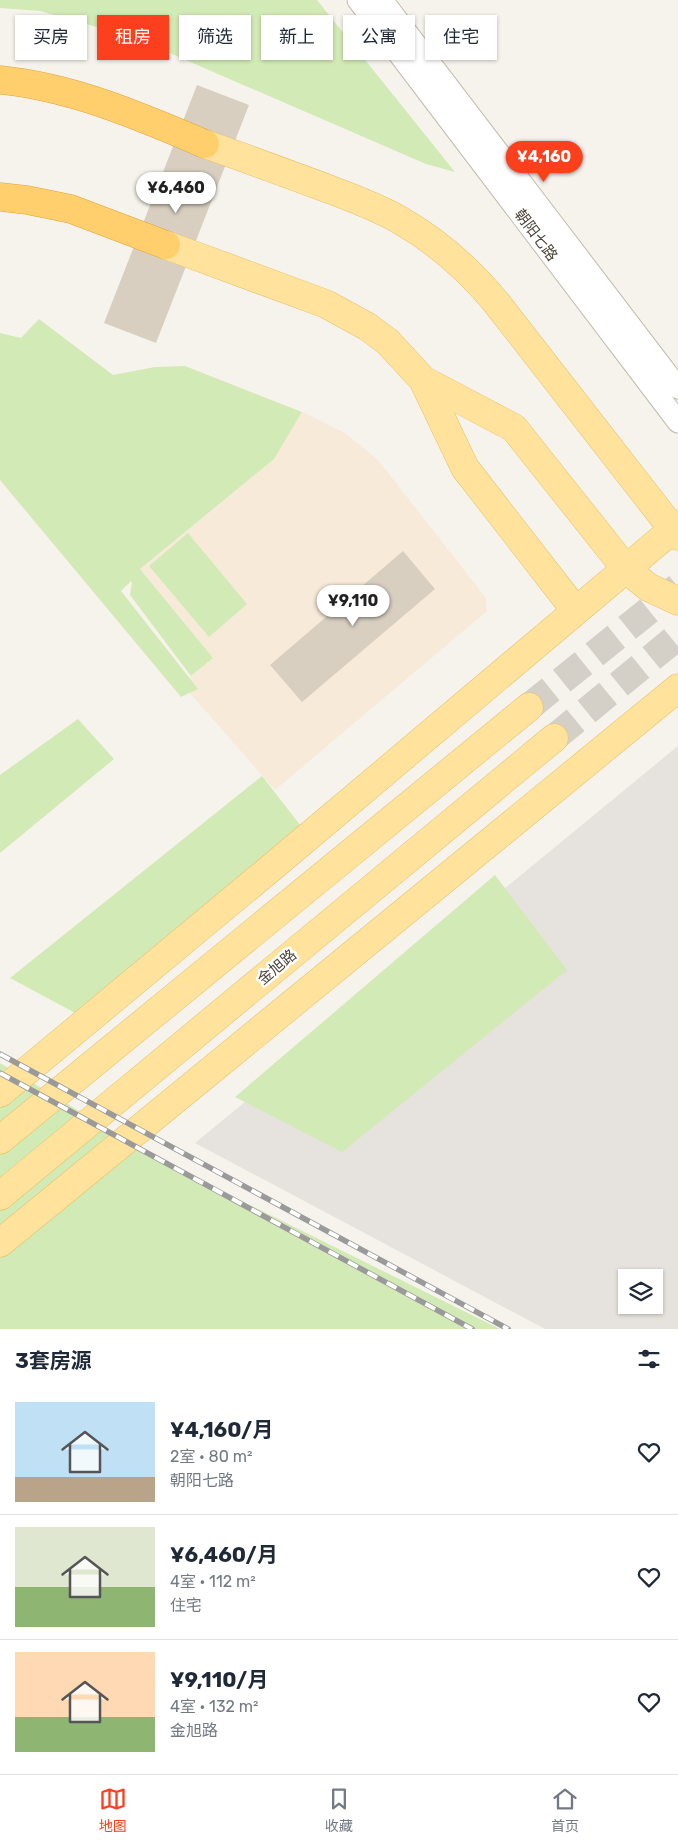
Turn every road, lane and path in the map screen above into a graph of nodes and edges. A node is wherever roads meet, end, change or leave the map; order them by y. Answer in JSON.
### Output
{"nodes":[{"id":1,"x":358,"y":0,"type":"edge"},
{"id":2,"x":382,"y":0,"type":"edge"},
{"id":3,"x":0,"y":80,"type":"edge"},
{"id":4,"x":205,"y":144,"type":"joint"},
{"id":5,"x":0,"y":197,"type":"edge"},
{"id":6,"x":166,"y":245,"type":"joint"},
{"id":7,"x":423,"y":380,"type":"junction"},
{"id":8,"x":678,"y":388,"type":"edge"},
{"id":9,"x":678,"y":422,"type":"edge"},
{"id":10,"x":677,"y":530,"type":"edge"},
{"id":11,"x":626,"y":569,"type":"junction"},
{"id":12,"x":678,"y":601,"type":"edge"},
{"id":13,"x":576,"y":612,"type":"junction"},
{"id":14,"x":678,"y":688,"type":"edge"},
{"id":15,"x":529,"y":707,"type":"tunnel mouth"},
{"id":16,"x":554,"y":738,"type":"tunnel mouth"},
{"id":17,"x":0,"y":1093,"type":"edge"},
{"id":18,"x":0,"y":1140,"type":"edge"},
{"id":19,"x":0,"y":1196,"type":"edge"},
{"id":20,"x":0,"y":1243,"type":"edge"}],
"edges":[{"from":1,"to":9,"type":"street","name":"朝阳七路"},
{"from":2,"to":8,"type":"street","name":"朝阳七路"},
{"from":3,"to":4,"type":"highway"},
{"from":4,"to":10,"type":"main road"},
{"from":5,"to":6,"type":"highway"},
{"from":6,"to":7,"type":"main road"},
{"from":7,"to":11,"type":"main road"},
{"from":7,"to":13,"type":"main road"},
{"from":10,"to":11,"type":"main road"},
{"from":11,"to":12,"type":"main road"},
{"from":11,"to":13,"type":"main road"},
{"from":13,"to":17,"type":"main road"},
{"from":14,"to":20,"type":"main road"},
{"from":15,"to":18,"type":"main road"},
{"from":16,"to":19,"type":"main road","name":"金旭路"}]}
